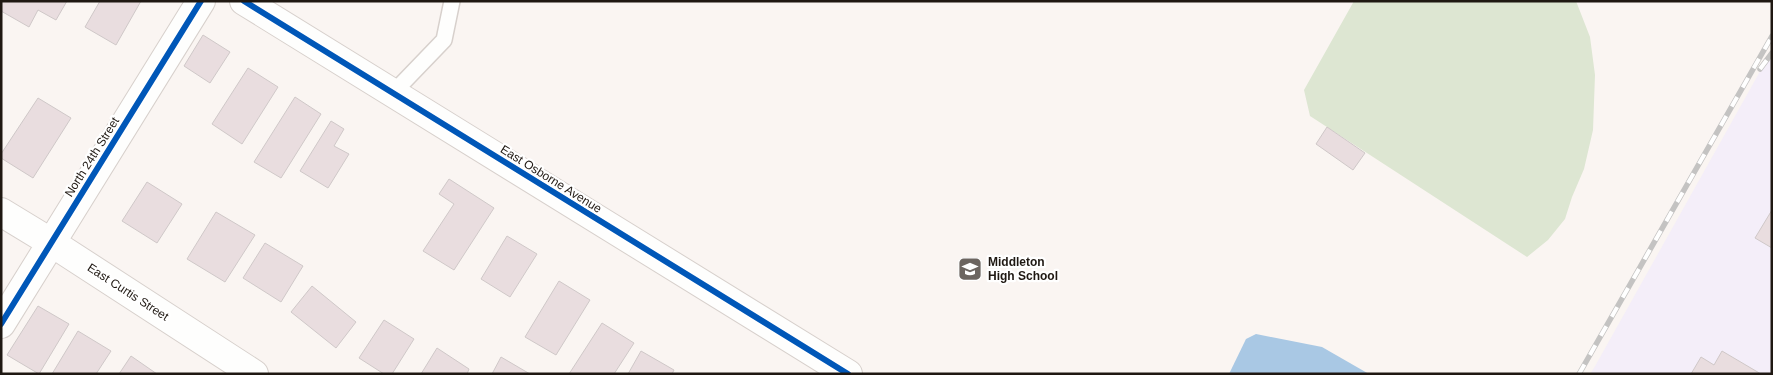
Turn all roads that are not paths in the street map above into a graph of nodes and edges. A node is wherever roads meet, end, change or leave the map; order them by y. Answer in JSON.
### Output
{"nodes":[{"id":1,"x":201,"y":1,"type":"edge"},
{"id":2,"x":244,"y":1,"type":"edge"},
{"id":3,"x":452,"y":1,"type":"edge"},
{"id":4,"x":392,"y":94,"type":"junction"},
{"id":5,"x":1,"y":212,"type":"edge"},
{"id":6,"x":52,"y":243,"type":"junction"},
{"id":7,"x":1,"y":324,"type":"edge"},
{"id":8,"x":254,"y":374,"type":"edge"},
{"id":9,"x":848,"y":374,"type":"edge"}],
"edges":[{"from":1,"to":6,"type":"street","name":"North 24th Street"},
{"from":2,"to":4,"type":"street","name":"East Osborne Avenue"},
{"from":3,"to":4,"type":"lane"},
{"from":4,"to":9,"type":"street","name":"East Osborne Avenue"},
{"from":5,"to":6,"type":"street","name":"East Curtis Street"},
{"from":6,"to":7,"type":"street","name":"North 24th Street"},
{"from":6,"to":8,"type":"street","name":"East Curtis Street"}]}
